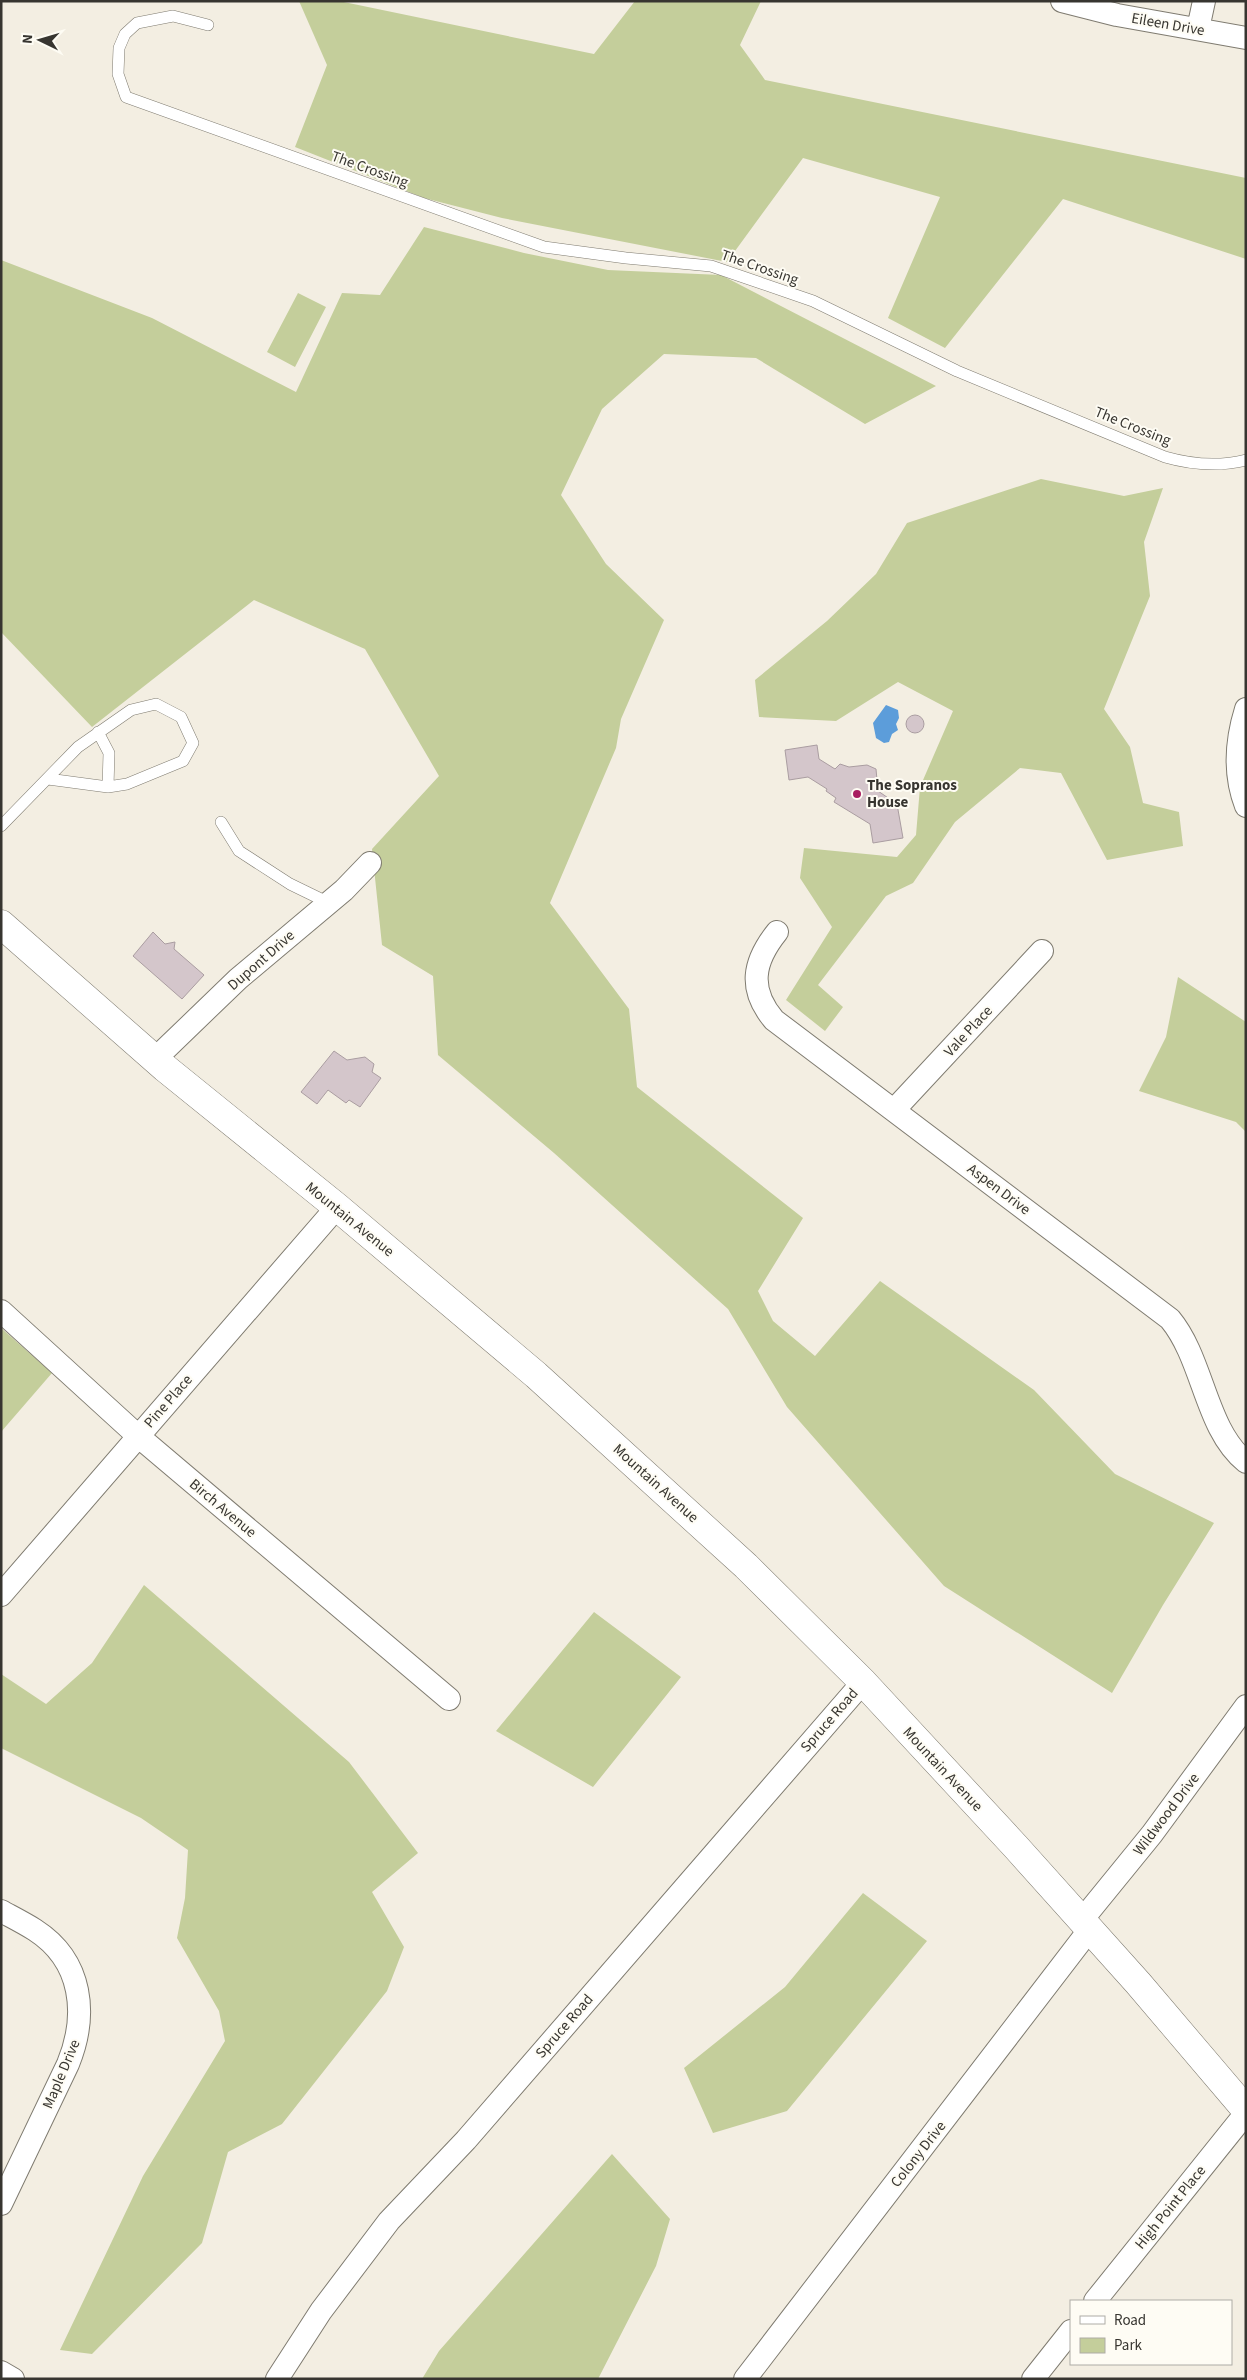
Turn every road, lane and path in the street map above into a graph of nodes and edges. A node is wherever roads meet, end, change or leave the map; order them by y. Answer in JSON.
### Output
{"nodes":[{"id":1,"x":1062,"y":1,"type":"edge"},
{"id":2,"x":1204,"y":1,"type":"edge"},
{"id":3,"x":208,"y":25,"type":"dead end"},
{"id":4,"x":1198,"y":29,"type":"junction"},
{"id":5,"x":1246,"y":38,"type":"edge"},
{"id":6,"x":1246,"y":460,"type":"edge"},
{"id":7,"x":1246,"y":710,"type":"edge"},
{"id":8,"x":98,"y":732,"type":"junction"},
{"id":9,"x":48,"y":780,"type":"junction"},
{"id":10,"x":108,"y":787,"type":"junction"},
{"id":11,"x":1246,"y":806,"type":"edge"},
{"id":12,"x":221,"y":822,"type":"dead end"},
{"id":13,"x":1,"y":826,"type":"edge"},
{"id":14,"x":370,"y":863,"type":"dead end"},
{"id":15,"x":329,"y":903,"type":"junction"},
{"id":16,"x":1,"y":924,"type":"edge"},
{"id":17,"x":777,"y":932,"type":"dead end"},
{"id":18,"x":1042,"y":951,"type":"dead end"},
{"id":19,"x":155,"y":1059,"type":"junction"},
{"id":20,"x":894,"y":1110,"type":"junction"},
{"id":21,"x":337,"y":1207,"type":"junction"},
{"id":22,"x":1,"y":1311,"type":"edge"},
{"id":23,"x":138,"y":1436,"type":"junction"},
{"id":24,"x":1246,"y":1462,"type":"edge"},
{"id":25,"x":1,"y":1595,"type":"edge"},
{"id":26,"x":862,"y":1682,"type":"junction"},
{"id":27,"x":449,"y":1699,"type":"dead end"},
{"id":28,"x":1246,"y":1706,"type":"edge"},
{"id":29,"x":1,"y":1911,"type":"edge"},
{"id":30,"x":1086,"y":1924,"type":"junction"},
{"id":31,"x":1246,"y":2112,"type":"edge"},
{"id":32,"x":1,"y":2204,"type":"edge"},
{"id":33,"x":1096,"y":2300,"type":"edge"},
{"id":34,"x":1070,"y":2333,"type":"edge"},
{"id":35,"x":1,"y":2372,"type":"edge"},
{"id":36,"x":13,"y":2379,"type":"edge"},
{"id":37,"x":277,"y":2379,"type":"edge"},
{"id":38,"x":745,"y":2379,"type":"edge"},
{"id":39,"x":1033,"y":2379,"type":"edge"}],
"edges":[{"from":1,"to":4,"type":"street","name":"Eileen Drive"},
{"from":2,"to":4,"type":"street"},
{"from":3,"to":6,"type":"lane","name":"The Crossing"},
{"from":4,"to":5,"type":"street","name":"Eileen Drive"},
{"from":7,"to":11,"type":"street"},
{"from":8,"to":9,"type":"lane"},
{"from":8,"to":10,"type":"lane"},
{"from":8,"to":10,"type":"lane"},
{"from":9,"to":10,"type":"lane"},
{"from":9,"to":13,"type":"lane"},
{"from":12,"to":15,"type":"lane"},
{"from":14,"to":15,"type":"street","name":"Dupont Drive"},
{"from":15,"to":19,"type":"street","name":"Dupont Drive"},
{"from":16,"to":19,"type":"street","name":"Mountain Avenue"},
{"from":17,"to":20,"type":"street","name":"Aspen Drive"},
{"from":18,"to":20,"type":"street","name":"Vale Place"},
{"from":19,"to":21,"type":"street","name":"Mountain Avenue"},
{"from":20,"to":24,"type":"street","name":"Aspen Drive"},
{"from":21,"to":23,"type":"street","name":"Pine Place"},
{"from":21,"to":26,"type":"street","name":"Mountain Avenue"},
{"from":22,"to":23,"type":"street","name":"Birch Avenue"},
{"from":23,"to":25,"type":"street","name":"Pine Place"},
{"from":23,"to":27,"type":"street","name":"Birch Avenue"},
{"from":26,"to":30,"type":"street","name":"Mountain Avenue"},
{"from":26,"to":37,"type":"street","name":"Spruce Road"},
{"from":28,"to":30,"type":"street","name":"Wildwood Drive"},
{"from":29,"to":32,"type":"street","name":"Maple Drive"},
{"from":30,"to":31,"type":"street","name":"Mountain Avenue"},
{"from":30,"to":38,"type":"street","name":"Colony Drive"},
{"from":31,"to":33,"type":"street","name":"High Point Place"},
{"from":34,"to":39,"type":"street"},
{"from":35,"to":36,"type":"street"}]}
